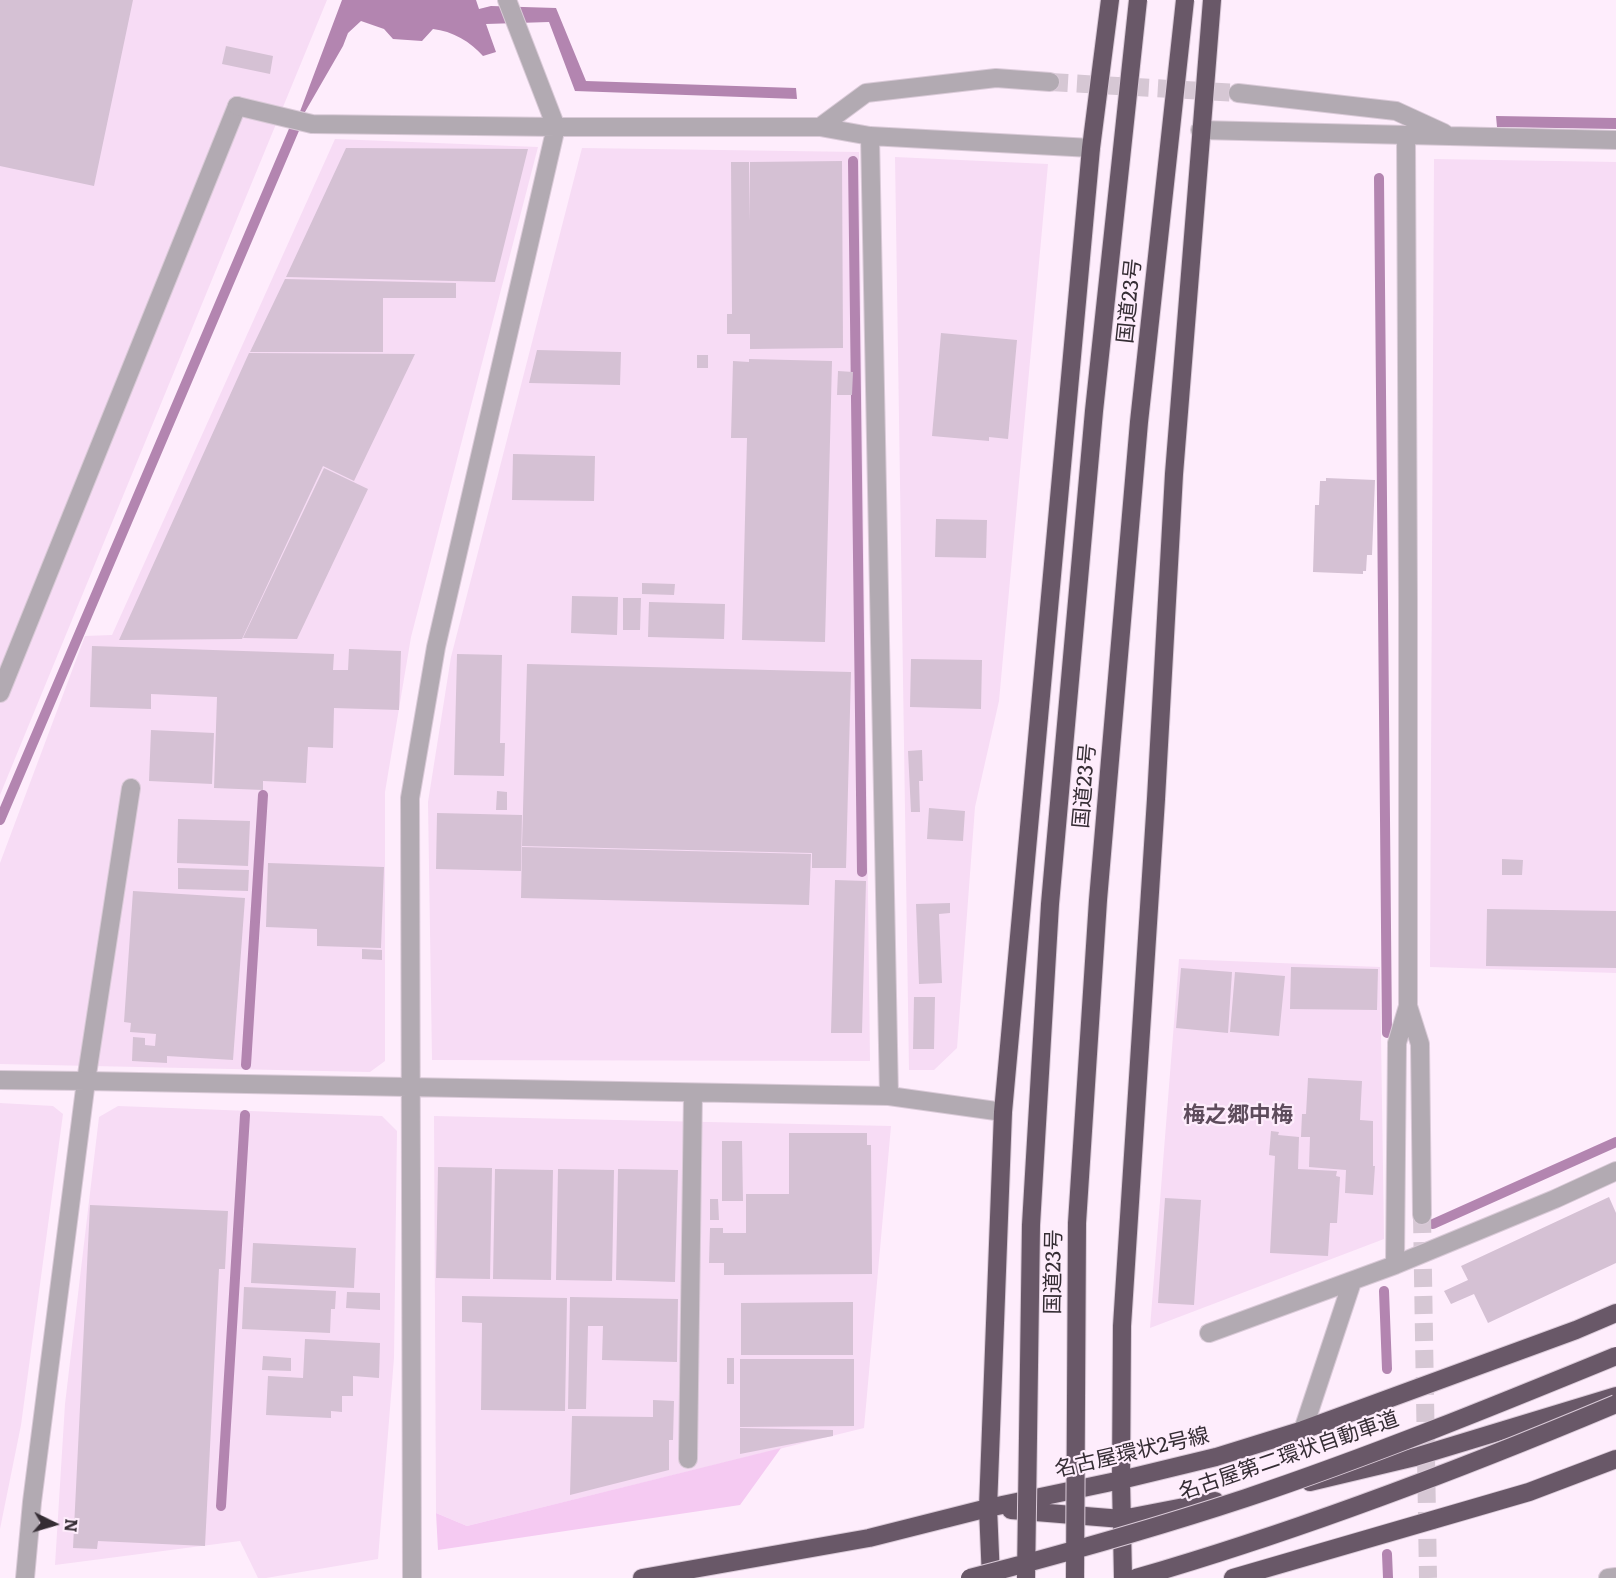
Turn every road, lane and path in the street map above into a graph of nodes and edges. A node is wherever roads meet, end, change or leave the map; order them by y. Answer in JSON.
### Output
{"nodes":[{"id":1,"x":507,"y":0,"type":"edge"},
{"id":2,"x":1110,"y":0,"type":"edge"},
{"id":3,"x":1138,"y":0,"type":"edge"},
{"id":4,"x":1185,"y":0,"type":"edge"},
{"id":5,"x":1212,"y":0,"type":"edge"},
{"id":6,"x":1050,"y":82,"type":"tunnel mouth"},
{"id":7,"x":1238,"y":93,"type":"tunnel mouth"},
{"id":8,"x":556,"y":127,"type":"junction"},
{"id":9,"x":820,"y":127,"type":"junction"},
{"id":10,"x":1200,"y":130,"type":"junction"},
{"id":11,"x":1406,"y":135,"type":"junction"},
{"id":12,"x":870,"y":136,"type":"junction"},
{"id":13,"x":1451,"y":136,"type":"junction"},
{"id":14,"x":1616,"y":140,"type":"edge"},
{"id":15,"x":1091,"y":148,"type":"junction"},
{"id":16,"x":0,"y":693,"type":"edge"},
{"id":17,"x":131,"y":788,"type":"dead end"},
{"id":18,"x":1408,"y":1006,"type":"junction"},
{"id":19,"x":0,"y":1080,"type":"edge"},
{"id":20,"x":86,"y":1081,"type":"junction"},
{"id":21,"x":409,"y":1087,"type":"junction"},
{"id":22,"x":693,"y":1093,"type":"junction"},
{"id":23,"x":889,"y":1096,"type":"junction"},
{"id":24,"x":1003,"y":1112,"type":"junction"},
{"id":25,"x":1616,"y":1171,"type":"edge"},
{"id":26,"x":1422,"y":1215,"type":"tunnel mouth"},
{"id":27,"x":1395,"y":1265,"type":"junction"},
{"id":28,"x":1352,"y":1282,"type":"junction"},
{"id":29,"x":1616,"y":1313,"type":"edge"},
{"id":30,"x":1209,"y":1333,"type":"dead end"},
{"id":31,"x":1616,"y":1356,"type":"edge"},
{"id":32,"x":1616,"y":1396,"type":"edge"},
{"id":33,"x":1616,"y":1404,"type":"edge"},
{"id":34,"x":1303,"y":1430,"type":"junction"},
{"id":35,"x":688,"y":1459,"type":"dead end"},
{"id":36,"x":1616,"y":1459,"type":"edge"},
{"id":37,"x":1121,"y":1480,"type":"junction"},
{"id":38,"x":988,"y":1508,"type":"junction"},
{"id":39,"x":1122,"y":1519,"type":"junction"},
{"id":40,"x":1616,"y":1577,"type":"edge"},
{"id":41,"x":25,"y":1578,"type":"edge"},
{"id":42,"x":412,"y":1578,"type":"edge"},
{"id":43,"x":642,"y":1578,"type":"edge"},
{"id":44,"x":970,"y":1578,"type":"edge"},
{"id":45,"x":992,"y":1578,"type":"edge"},
{"id":46,"x":1026,"y":1578,"type":"edge"},
{"id":47,"x":1075,"y":1578,"type":"edge"},
{"id":48,"x":1123,"y":1578,"type":"edge"},
{"id":49,"x":1136,"y":1578,"type":"edge"},
{"id":50,"x":1233,"y":1578,"type":"edge"},
{"id":51,"x":1608,"y":1578,"type":"edge"}],
"edges":[{"from":1,"to":8,"type":"street"},
{"from":2,"to":15,"type":"highway"},
{"from":3,"to":46,"type":"highway","name":"国道23号","bridge":true},
{"from":4,"to":47,"type":"highway","name":"国道23号","bridge":true},
{"from":5,"to":10,"type":"highway"},
{"from":6,"to":9,"type":"street"},
{"from":7,"to":13,"type":"street"},
{"from":8,"to":9,"type":"street"},
{"from":8,"to":16,"type":"street"},
{"from":8,"to":21,"type":"street"},
{"from":9,"to":12,"type":"street"},
{"from":10,"to":11,"type":"street"},
{"from":10,"to":37,"type":"highway"},
{"from":11,"to":13,"type":"street"},
{"from":11,"to":18,"type":"street"},
{"from":12,"to":15,"type":"street"},
{"from":12,"to":23,"type":"street"},
{"from":13,"to":14,"type":"street"},
{"from":15,"to":24,"type":"highway"},
{"from":17,"to":20,"type":"street"},
{"from":18,"to":26,"type":"street"},
{"from":18,"to":27,"type":"street"},
{"from":19,"to":20,"type":"street"},
{"from":20,"to":21,"type":"street"},
{"from":20,"to":41,"type":"street"},
{"from":21,"to":22,"type":"street"},
{"from":21,"to":42,"type":"street"},
{"from":22,"to":23,"type":"street"},
{"from":22,"to":35,"type":"street"},
{"from":23,"to":24,"type":"street"},
{"from":24,"to":38,"type":"highway"},
{"from":25,"to":27,"type":"street"},
{"from":27,"to":28,"type":"street"},
{"from":28,"to":30,"type":"street"},
{"from":28,"to":34,"type":"street"},
{"from":29,"to":34,"type":"highway","name":"名古屋環状2号線"},
{"from":31,"to":44,"type":"highway","name":"名古屋第二環状自動車道","bridge":true},
{"from":32,"to":39,"type":"highway"},
{"from":33,"to":49,"type":"highway","bridge":true},
{"from":34,"to":37,"type":"highway","name":"名古屋環状2号線"},
{"from":36,"to":50,"type":"highway"},
{"from":37,"to":38,"type":"highway","name":"名古屋環状2号線"},
{"from":37,"to":39,"type":"highway"},
{"from":38,"to":39,"type":"highway"},
{"from":38,"to":43,"type":"highway","name":"名古屋環状2号線"},
{"from":38,"to":45,"type":"highway"},
{"from":39,"to":48,"type":"highway"},
{"from":40,"to":51,"type":"street"}]}
